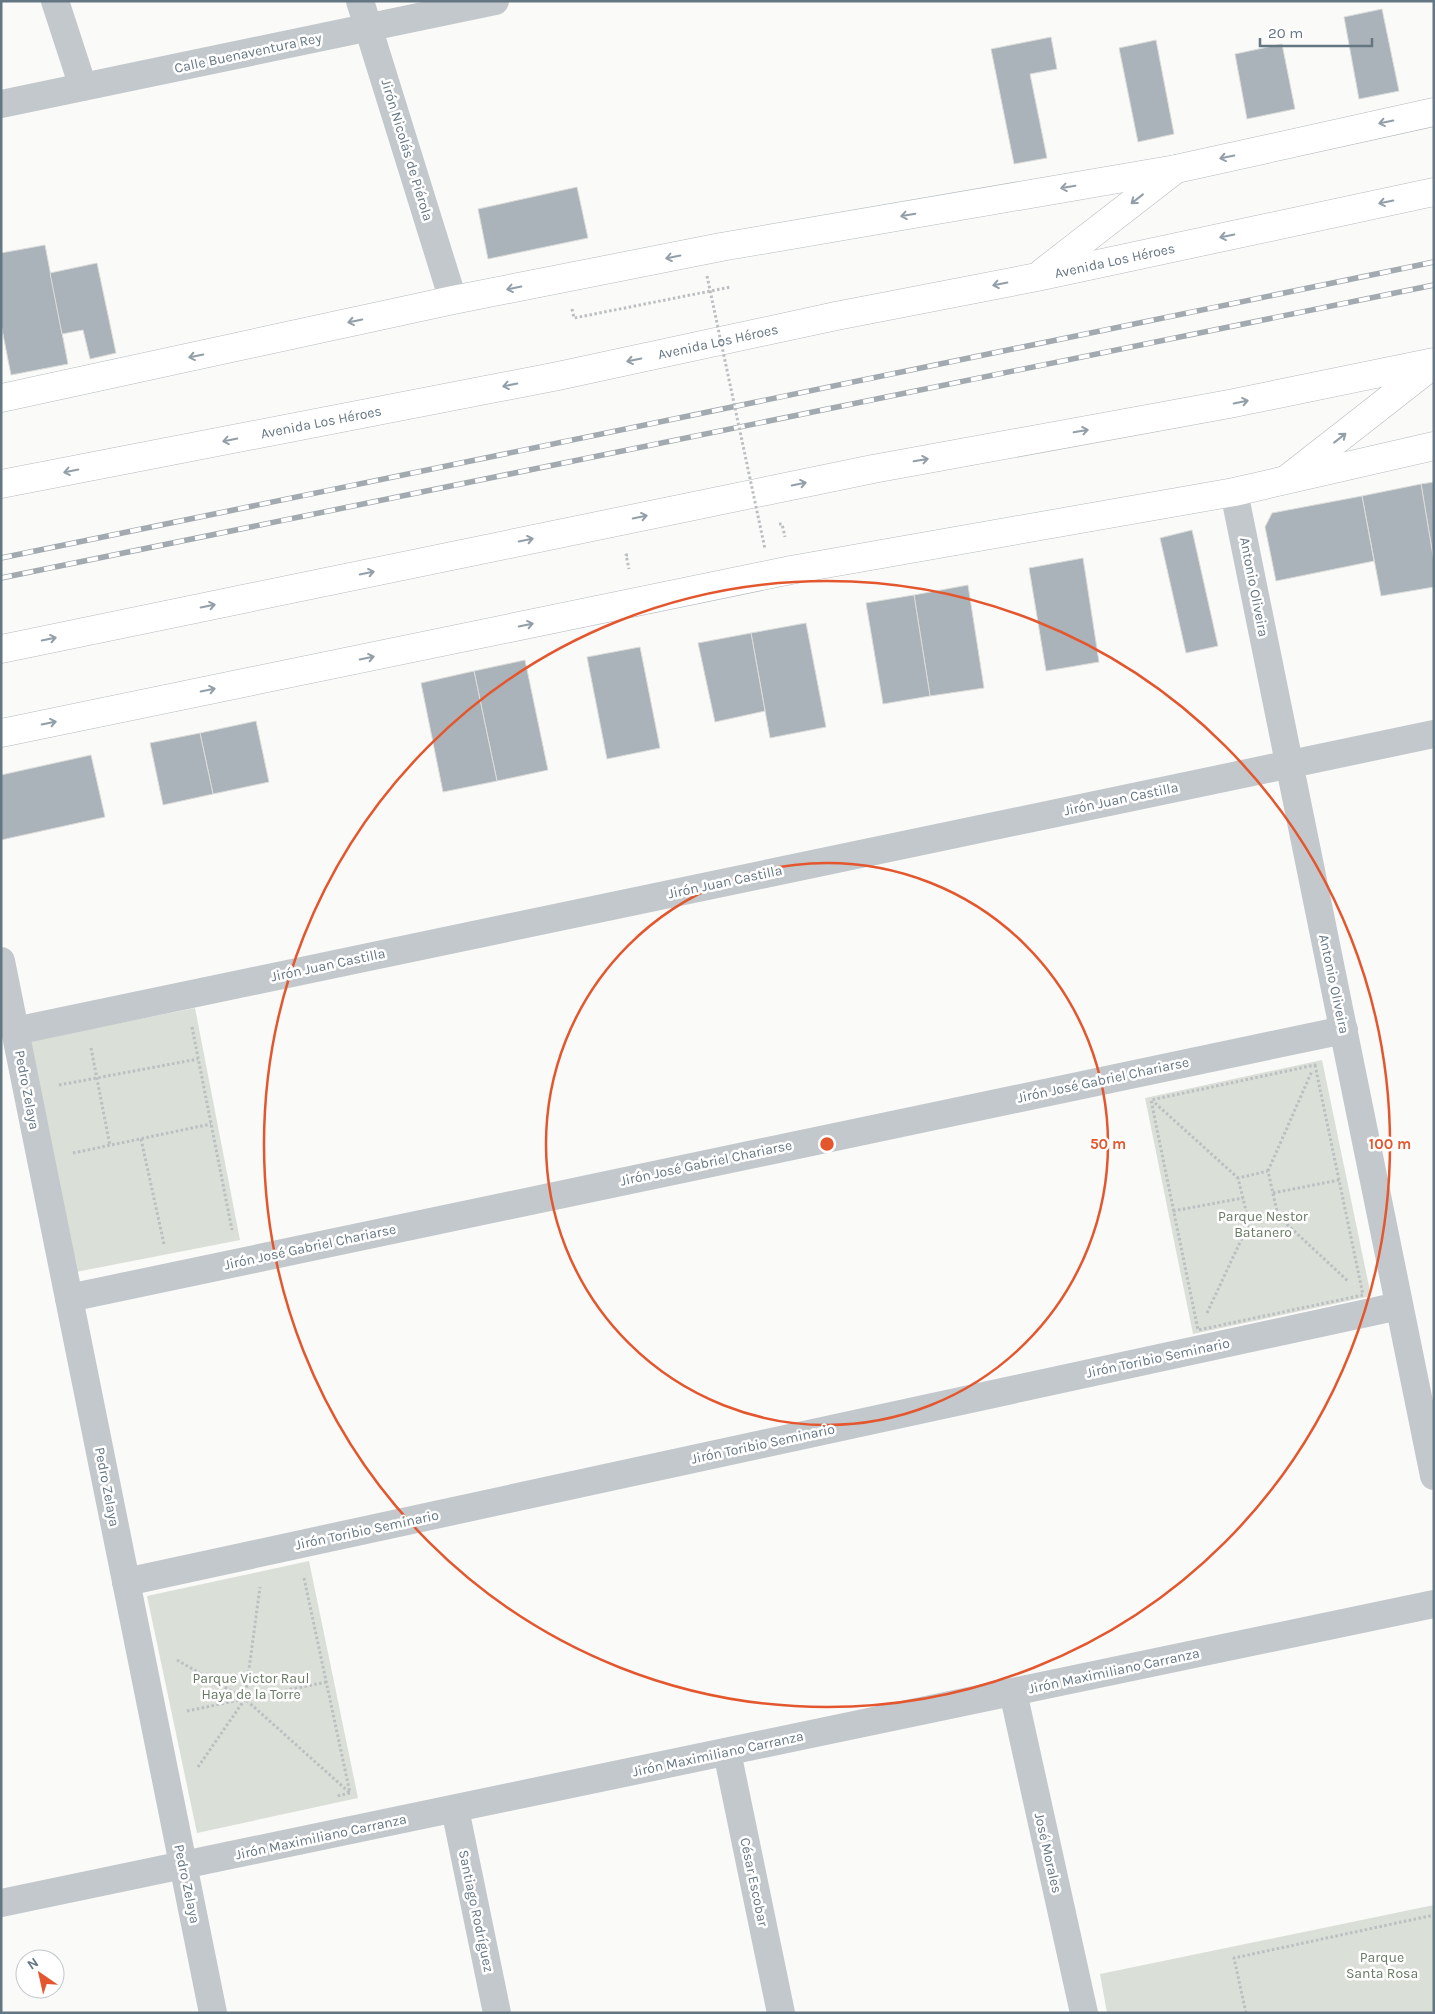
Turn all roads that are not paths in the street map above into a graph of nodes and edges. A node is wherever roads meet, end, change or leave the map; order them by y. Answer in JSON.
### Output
{"nodes":[{"id":1,"x":55,"y":1,"type":"edge"},
{"id":2,"x":360,"y":1,"type":"edge"},
{"id":3,"x":494,"y":1,"type":"edge"},
{"id":4,"x":369,"y":28,"type":"junction"},
{"id":5,"x":83,"y":87,"type":"junction"},
{"id":6,"x":1,"y":104,"type":"edge"},
{"id":7,"x":1434,"y":112,"type":"edge"},
{"id":8,"x":1176,"y":169,"type":"junction"},
{"id":9,"x":1434,"y":192,"type":"edge"},
{"id":10,"x":1037,"y":277,"type":"junction"},
{"id":11,"x":453,"y":300,"type":"junction"},
{"id":12,"x":1434,"y":363,"type":"edge"},
{"id":13,"x":1,"y":398,"type":"edge"},
{"id":14,"x":1434,"y":446,"type":"edge"},
{"id":15,"x":1288,"y":479,"type":"junction"},
{"id":16,"x":1,"y":484,"type":"edge"},
{"id":17,"x":1234,"y":492,"type":"junction"},
{"id":18,"x":1,"y":649,"type":"edge"},
{"id":19,"x":1,"y":733,"type":"edge"},
{"id":20,"x":1434,"y":734,"type":"edge"},
{"id":21,"x":1290,"y":764,"type":"junction"},
{"id":22,"x":1,"y":961,"type":"edge"},
{"id":23,"x":1344,"y":1030,"type":"junction"},
{"id":24,"x":15,"y":1031,"type":"junction"},
{"id":25,"x":69,"y":1298,"type":"junction"},
{"id":26,"x":1399,"y":1306,"type":"junction"},
{"id":27,"x":1434,"y":1476,"type":"edge"},
{"id":28,"x":126,"y":1582,"type":"junction"},
{"id":29,"x":1434,"y":1604,"type":"edge"},
{"id":30,"x":1012,"y":1692,"type":"junction"},
{"id":31,"x":727,"y":1752,"type":"junction"},
{"id":32,"x":455,"y":1809,"type":"junction"},
{"id":33,"x":183,"y":1865,"type":"junction"},
{"id":34,"x":1,"y":1903,"type":"edge"},
{"id":35,"x":213,"y":2013,"type":"edge"},
{"id":36,"x":497,"y":2013,"type":"edge"},
{"id":37,"x":780,"y":2013,"type":"edge"},
{"id":38,"x":1084,"y":2013,"type":"edge"}],
"edges":[{"from":1,"to":5,"type":"street"},
{"from":2,"to":4,"type":"street","name":"Jirón Nicolás de Piérola"},
{"from":3,"to":4,"type":"street","name":"Calle Buenaventura Rey"},
{"from":4,"to":5,"type":"street","name":"Calle Buenaventura Rey"},
{"from":4,"to":11,"type":"street","name":"Jirón Nicolás de Piérola"},
{"from":5,"to":6,"type":"street","name":"Calle Buenaventura Rey"},
{"from":7,"to":8,"type":"main road","one_way":true},
{"from":8,"to":10,"type":"main road","one_way":true},
{"from":8,"to":11,"type":"main road","one_way":true},
{"from":9,"to":10,"type":"main road","name":"Avenida Los Héroes","one_way":true},
{"from":10,"to":16,"type":"main road","name":"Avenida Los Héroes","one_way":true},
{"from":11,"to":13,"type":"main road","one_way":true},
{"from":15,"to":12,"type":"main road","one_way":true},
{"from":18,"to":12,"type":"main road","one_way":true},
{"from":14,"to":15,"type":"main road"},
{"from":15,"to":17,"type":"main road"},
{"from":19,"to":17,"type":"main road","one_way":true},
{"from":17,"to":21,"type":"street","name":"Antonio Oliveira"},
{"from":20,"to":21,"type":"street","name":"Jirón Juan Castilla"},
{"from":21,"to":23,"type":"street","name":"Antonio Oliveira"},
{"from":21,"to":24,"type":"street","name":"Jirón Juan Castilla"},
{"from":22,"to":24,"type":"street","name":"Pedro Zelaya"},
{"from":23,"to":25,"type":"street","name":"Jirón José Gabriel Chariarse"},
{"from":23,"to":26,"type":"street","name":"Antonio Oliveira"},
{"from":24,"to":25,"type":"street","name":"Pedro Zelaya"},
{"from":25,"to":28,"type":"street","name":"Pedro Zelaya"},
{"from":26,"to":27,"type":"street","name":"Antonio Oliveira"},
{"from":26,"to":28,"type":"street","name":"Jirón Toribio Seminario"},
{"from":28,"to":33,"type":"street","name":"Pedro Zelaya"},
{"from":29,"to":30,"type":"street","name":"Jirón Maximiliano Carranza"},
{"from":30,"to":31,"type":"street","name":"Jirón Maximiliano Carranza"},
{"from":30,"to":38,"type":"street","name":"José Morales"},
{"from":31,"to":32,"type":"street","name":"Jirón Maximiliano Carranza"},
{"from":31,"to":37,"type":"street","name":"César Escobar"},
{"from":32,"to":33,"type":"street","name":"Jirón Maximiliano Carranza"},
{"from":32,"to":36,"type":"street","name":"Santiago Rodríguez"},
{"from":33,"to":34,"type":"street","name":"Jirón Maximiliano Carranza"},
{"from":33,"to":35,"type":"street","name":"Pedro Zelaya"}]}
